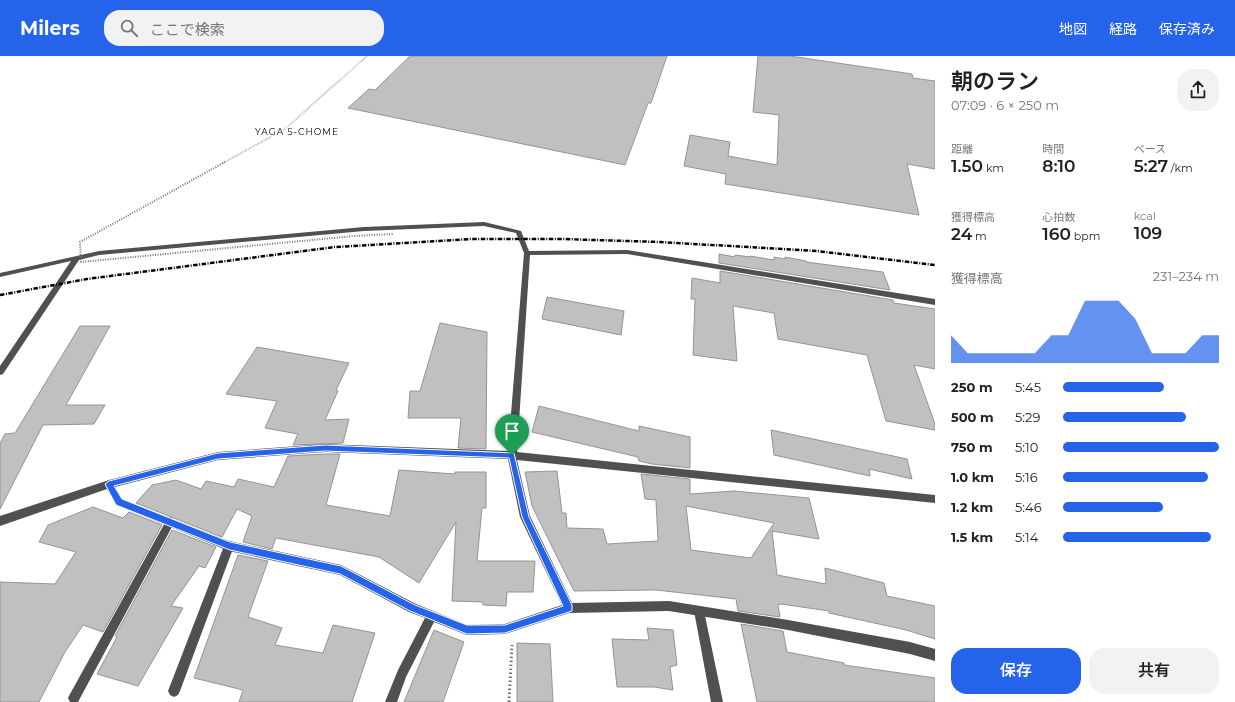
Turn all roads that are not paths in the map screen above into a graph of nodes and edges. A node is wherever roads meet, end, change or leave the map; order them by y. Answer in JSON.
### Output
{"nodes":[{"id":1,"x":527,"y":253,"type":"junction"},
{"id":2,"x":76,"y":259,"type":"junction"},
{"id":3,"x":0,"y":275,"type":"edge"},
{"id":4,"x":935,"y":302,"type":"edge"},
{"id":5,"x":0,"y":372,"type":"edge"},
{"id":6,"x":512,"y":455,"type":"junction"},
{"id":7,"x":109,"y":484,"type":"junction"},
{"id":8,"x":935,"y":499,"type":"edge"},
{"id":9,"x":0,"y":521,"type":"edge"},
{"id":10,"x":170,"y":522,"type":"junction"},
{"id":11,"x":230,"y":546,"type":"junction"},
{"id":12,"x":569,"y":608,"type":"junction"},
{"id":13,"x":699,"y":611,"type":"junction"},
{"id":14,"x":432,"y":615,"type":"junction"},
{"id":15,"x":935,"y":655,"type":"edge"},
{"id":16,"x":174,"y":691,"type":"dead end"},
{"id":17,"x":74,"y":698,"type":"dead end"},
{"id":18,"x":391,"y":702,"type":"edge"},
{"id":19,"x":717,"y":702,"type":"edge"}],
"edges":[{"from":1,"to":2,"type":"street"},
{"from":1,"to":4,"type":"street"},
{"from":1,"to":6,"type":"street"},
{"from":2,"to":3,"type":"street"},
{"from":2,"to":5,"type":"street"},
{"from":6,"to":7,"type":"street"},
{"from":6,"to":8,"type":"street"},
{"from":6,"to":12,"type":"street"},
{"from":7,"to":9,"type":"street"},
{"from":7,"to":10,"type":"street"},
{"from":10,"to":11,"type":"street"},
{"from":10,"to":17,"type":"street"},
{"from":11,"to":14,"type":"street"},
{"from":11,"to":16,"type":"street"},
{"from":12,"to":13,"type":"street"},
{"from":12,"to":14,"type":"street"},
{"from":13,"to":15,"type":"street"},
{"from":13,"to":19,"type":"street"},
{"from":14,"to":18,"type":"street"}]}
